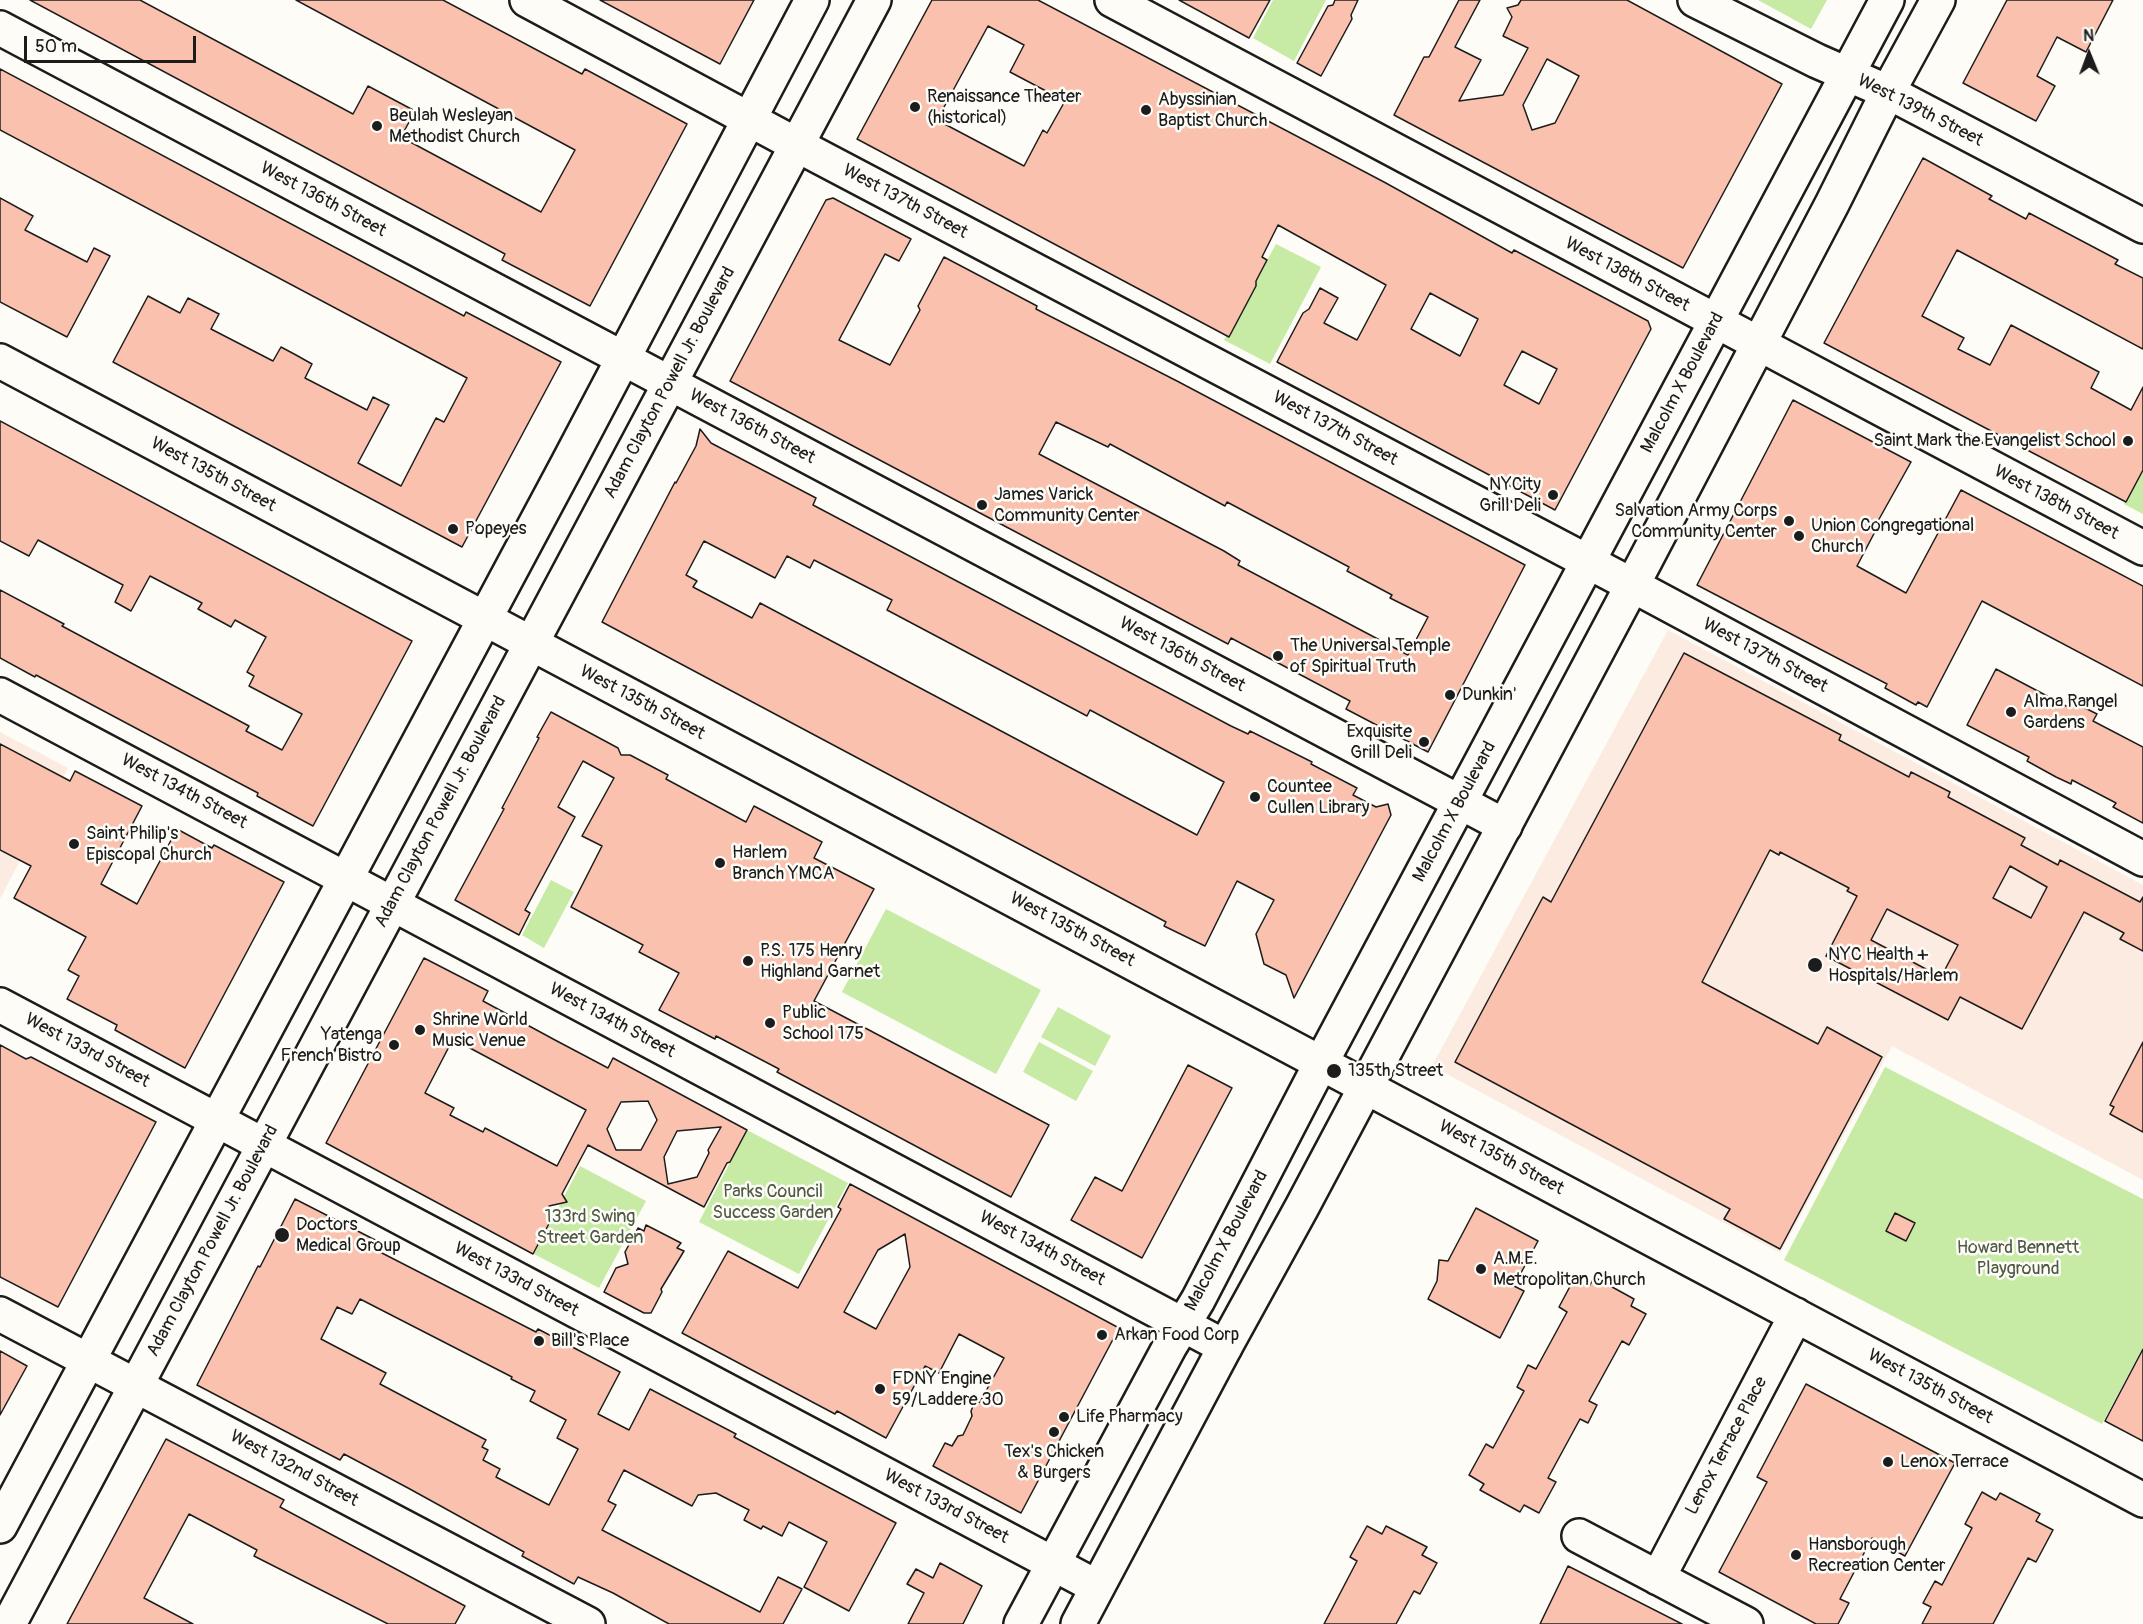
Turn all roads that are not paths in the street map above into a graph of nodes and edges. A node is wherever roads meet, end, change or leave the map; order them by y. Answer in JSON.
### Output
{"nodes":[{"id":1,"x":526,"y":0,"type":"edge"},
{"id":2,"x":812,"y":0,"type":"edge"},
{"id":3,"x":874,"y":0,"type":"edge"},
{"id":4,"x":1112,"y":0,"type":"edge"},
{"id":5,"x":1695,"y":0,"type":"edge"},
{"id":6,"x":1887,"y":0,"type":"edge"},
{"id":7,"x":1938,"y":0,"type":"edge"},
{"id":8,"x":0,"y":28,"type":"edge"},
{"id":9,"x":1848,"y":75,"type":"junction"},
{"id":10,"x":1888,"y":92,"type":"junction"},
{"id":11,"x":750,"y":119,"type":"junction"},
{"id":12,"x":797,"y":145,"type":"junction"},
{"id":13,"x":2143,"y":226,"type":"edge"},
{"id":14,"x":1716,"y":322,"type":"junction"},
{"id":15,"x":1759,"y":345,"type":"junction"},
{"id":16,"x":623,"y":359,"type":"junction"},
{"id":17,"x":0,"y":361,"type":"edge"},
{"id":18,"x":669,"y":384,"type":"junction"},
{"id":19,"x":2143,"y":548,"type":"edge"},
{"id":20,"x":1588,"y":562,"type":"junction"},
{"id":21,"x":1632,"y":585,"type":"junction"},
{"id":22,"x":484,"y":619,"type":"junction"},
{"id":23,"x":531,"y":644,"type":"junction"},
{"id":24,"x":0,"y":695,"type":"edge"},
{"id":25,"x":1460,"y":802,"type":"junction"},
{"id":26,"x":1505,"y":826,"type":"junction"},
{"id":27,"x":2143,"y":859,"type":"edge"},
{"id":28,"x":347,"y":879,"type":"junction"},
{"id":29,"x":392,"y":904,"type":"junction"},
{"id":30,"x":0,"y":1005,"type":"edge"},
{"id":31,"x":1321,"y":1063,"type":"junction"},
{"id":32,"x":1366,"y":1086,"type":"junction"},
{"id":33,"x":216,"y":1120,"type":"junction"},
{"id":34,"x":263,"y":1146,"type":"junction"},
{"id":35,"x":0,"y":1314,"type":"edge"},
{"id":36,"x":1796,"y":1315,"type":"junction"},
{"id":37,"x":1183,"y":1324,"type":"junction"},
{"id":38,"x":1225,"y":1347,"type":"junction"},
{"id":39,"x":89,"y":1361,"type":"junction"},
{"id":40,"x":136,"y":1386,"type":"junction"},
{"id":41,"x":2143,"y":1500,"type":"edge"},
{"id":42,"x":0,"y":1526,"type":"edge"},
{"id":43,"x":1579,"y":1536,"type":"dead end"},
{"id":44,"x":1053,"y":1564,"type":"junction"},
{"id":45,"x":1658,"y":1578,"type":"junction"},
{"id":46,"x":1097,"y":1587,"type":"junction"},
{"id":47,"x":9,"y":1624,"type":"edge"},
{"id":48,"x":588,"y":1624,"type":"edge"},
{"id":49,"x":1022,"y":1624,"type":"edge"},
{"id":50,"x":1078,"y":1624,"type":"edge"},
{"id":51,"x":1746,"y":1624,"type":"edge"}],
"edges":[{"from":1,"to":11,"type":"street","name":"West 137th Street"},
{"from":2,"to":11,"type":"street"},
{"from":3,"to":12,"type":"street","name":"Adam Clayton Powell Jr. Boulevard"},
{"from":4,"to":14,"type":"street","name":"West 138th Street"},
{"from":5,"to":9,"type":"street","name":"West 139th Street"},
{"from":6,"to":9,"type":"street","name":"Malcolm X Boulevard"},
{"from":7,"to":10,"type":"street"},
{"from":8,"to":16,"type":"street","name":"West 136th Street"},
{"from":9,"to":10,"type":"street","name":"West 139th Street"},
{"from":9,"to":14,"type":"street","name":"Malcolm X Boulevard"},
{"from":10,"to":13,"type":"street","name":"West 139th Street"},
{"from":10,"to":15,"type":"street"},
{"from":11,"to":12,"type":"street","name":"West 137th Street"},
{"from":11,"to":16,"type":"street"},
{"from":12,"to":18,"type":"street","name":"Adam Clayton Powell Jr. Boulevard"},
{"from":12,"to":20,"type":"street","name":"West 137th Street"},
{"from":14,"to":15,"type":"street","name":"West 138th Street"},
{"from":14,"to":20,"type":"street","name":"Malcolm X Boulevard"},
{"from":15,"to":19,"type":"street","name":"West 138th Street"},
{"from":15,"to":21,"type":"street"},
{"from":16,"to":18,"type":"street","name":"West 136th Street"},
{"from":16,"to":22,"type":"street"},
{"from":17,"to":22,"type":"street","name":"West 135th Street"},
{"from":18,"to":23,"type":"street","name":"Adam Clayton Powell Jr. Boulevard"},
{"from":18,"to":25,"type":"street","name":"West 136th Street"},
{"from":20,"to":21,"type":"street","name":"West 137th Street"},
{"from":20,"to":25,"type":"street","name":"Malcolm X Boulevard"},
{"from":21,"to":26,"type":"street"},
{"from":21,"to":27,"type":"street","name":"West 137th Street"},
{"from":22,"to":23,"type":"street","name":"West 135th Street"},
{"from":22,"to":28,"type":"street"},
{"from":23,"to":29,"type":"street","name":"Adam Clayton Powell Jr. Boulevard"},
{"from":23,"to":31,"type":"street","name":"West 135th Street"},
{"from":24,"to":28,"type":"street","name":"West 134th Street"},
{"from":25,"to":26,"type":"street","name":"West 136th Street"},
{"from":25,"to":31,"type":"street","name":"Malcolm X Boulevard"},
{"from":26,"to":32,"type":"street"},
{"from":28,"to":29,"type":"street","name":"West 134th Street"},
{"from":28,"to":33,"type":"street"},
{"from":29,"to":34,"type":"street","name":"Adam Clayton Powell Jr. Boulevard"},
{"from":29,"to":37,"type":"street","name":"West 134th Street"},
{"from":30,"to":33,"type":"street","name":"West 133rd Street"},
{"from":31,"to":32,"type":"street","name":"West 135th Street"},
{"from":31,"to":37,"type":"street","name":"Malcolm X Boulevard"},
{"from":32,"to":36,"type":"street","name":"West 135th Street"},
{"from":32,"to":38,"type":"street"},
{"from":33,"to":34,"type":"street","name":"West 133rd Street"},
{"from":33,"to":39,"type":"street"},
{"from":34,"to":40,"type":"street","name":"Adam Clayton Powell Jr. Boulevard"},
{"from":34,"to":44,"type":"street","name":"West 133rd Street"},
{"from":35,"to":39,"type":"street","name":"West 132nd Street"},
{"from":36,"to":41,"type":"street","name":"West 135th Street"},
{"from":36,"to":45,"type":"street","name":"Lenox Terrace Place"},
{"from":37,"to":38,"type":"street","name":"West 134th Street"},
{"from":37,"to":44,"type":"street","name":"Malcolm X Boulevard"},
{"from":38,"to":46,"type":"street"},
{"from":39,"to":40,"type":"street","name":"West 132nd Street"},
{"from":39,"to":42,"type":"street"},
{"from":40,"to":47,"type":"street","name":"Adam Clayton Powell Jr. Boulevard"},
{"from":40,"to":48,"type":"street","name":"West 132nd Street"},
{"from":43,"to":45,"type":"street"},
{"from":44,"to":46,"type":"street","name":"West 133rd Street"},
{"from":44,"to":49,"type":"street","name":"Malcolm X Boulevard"},
{"from":45,"to":51,"type":"street"},
{"from":46,"to":50,"type":"street"}]}
